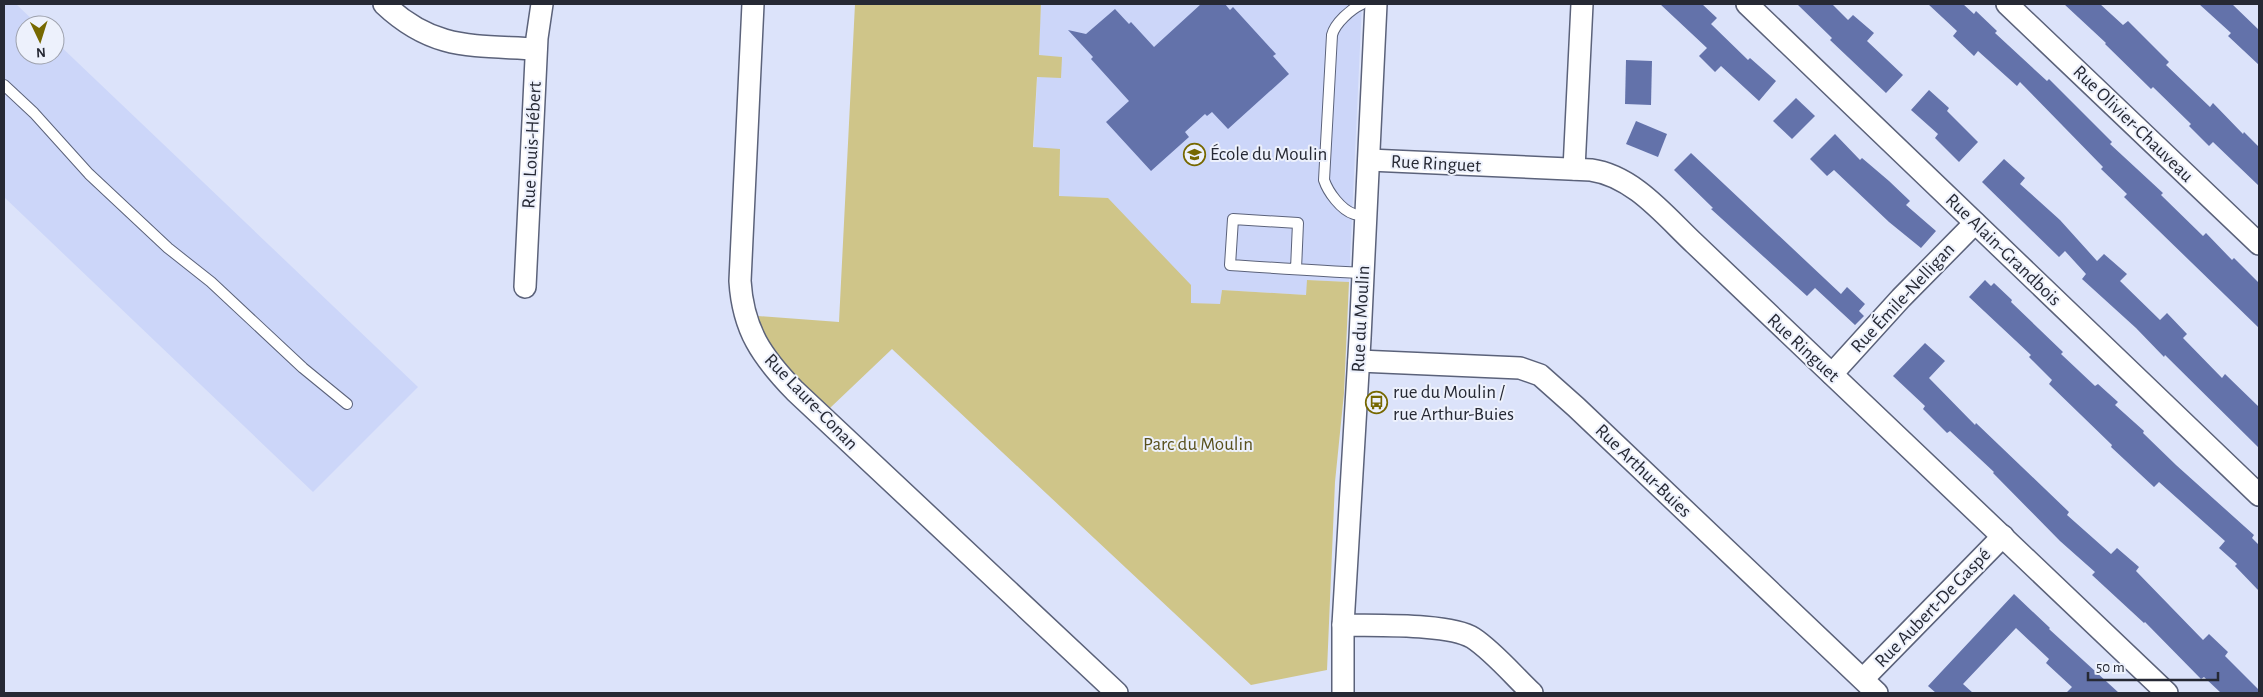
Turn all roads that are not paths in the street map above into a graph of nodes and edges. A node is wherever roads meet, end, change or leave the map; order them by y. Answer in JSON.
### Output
{"nodes":[{"id":1,"x":384,"y":4,"type":"edge"},
{"id":2,"x":542,"y":4,"type":"edge"},
{"id":3,"x":753,"y":4,"type":"edge"},
{"id":4,"x":1362,"y":4,"type":"edge"},
{"id":5,"x":1376,"y":4,"type":"edge"},
{"id":6,"x":1582,"y":4,"type":"edge"},
{"id":7,"x":1747,"y":4,"type":"edge"},
{"id":8,"x":2007,"y":4,"type":"edge"},
{"id":9,"x":536,"y":49,"type":"junction"},
{"id":10,"x":4,"y":85,"type":"edge"},
{"id":11,"x":1369,"y":160,"type":"junction"},
{"id":12,"x":1574,"y":169,"type":"junction"},
{"id":13,"x":1367,"y":215,"type":"junction"},
{"id":14,"x":1975,"y":223,"type":"junction"},
{"id":15,"x":2259,"y":244,"type":"edge"},
{"id":16,"x":1296,"y":269,"type":"junction"},
{"id":17,"x":1364,"y":273,"type":"junction"},
{"id":18,"x":526,"y":287,"type":"dead end"},
{"id":19,"x":1359,"y":361,"type":"junction"},
{"id":20,"x":1832,"y":374,"type":"junction"},
{"id":21,"x":346,"y":404,"type":"dead end"},
{"id":22,"x":2259,"y":495,"type":"edge"},
{"id":23,"x":2003,"y":536,"type":"junction"},
{"id":24,"x":1343,"y":625,"type":"junction"},
{"id":25,"x":1870,"y":686,"type":"edge"},
{"id":26,"x":1117,"y":693,"type":"edge"},
{"id":27,"x":1343,"y":693,"type":"edge"},
{"id":28,"x":1532,"y":693,"type":"edge"},
{"id":29,"x":2167,"y":693,"type":"edge"}],
"edges":[{"from":1,"to":9,"type":"street"},
{"from":2,"to":9,"type":"street","name":"Rue Louis-Hébert"},
{"from":3,"to":26,"type":"street","name":"Rue Laure-Conan"},
{"from":4,"to":13,"type":"lane"},
{"from":5,"to":11,"type":"street","name":"Rue du Moulin"},
{"from":6,"to":12,"type":"street"},
{"from":7,"to":14,"type":"street","name":"Rue Alain-Grandbois"},
{"from":8,"to":15,"type":"street","name":"Rue Olivier-Chauveau"},
{"from":9,"to":18,"type":"street","name":"Rue Louis-Hébert"},
{"from":10,"to":21,"type":"lane"},
{"from":11,"to":12,"type":"street","name":"Rue Ringuet"},
{"from":11,"to":13,"type":"street","name":"Rue du Moulin"},
{"from":12,"to":20,"type":"street","name":"Rue Ringuet"},
{"from":13,"to":17,"type":"street","name":"Rue du Moulin"},
{"from":14,"to":20,"type":"street","name":"Rue Émile-Nelligan"},
{"from":14,"to":22,"type":"street","name":"Rue Alain-Grandbois"},
{"from":16,"to":16,"type":"lane"},
{"from":16,"to":17,"type":"lane"},
{"from":17,"to":19,"type":"street","name":"Rue du Moulin"},
{"from":19,"to":24,"type":"street","name":"Rue du Moulin"},
{"from":19,"to":25,"type":"street","name":"Rue Arthur-Buies"},
{"from":20,"to":23,"type":"street","name":"Rue Ringuet"},
{"from":23,"to":25,"type":"street","name":"Rue Aubert-De Gaspé"},
{"from":23,"to":29,"type":"street","name":"Rue Ringuet"},
{"from":24,"to":27,"type":"street","name":"Rue du Moulin"},
{"from":24,"to":28,"type":"street"}]}
